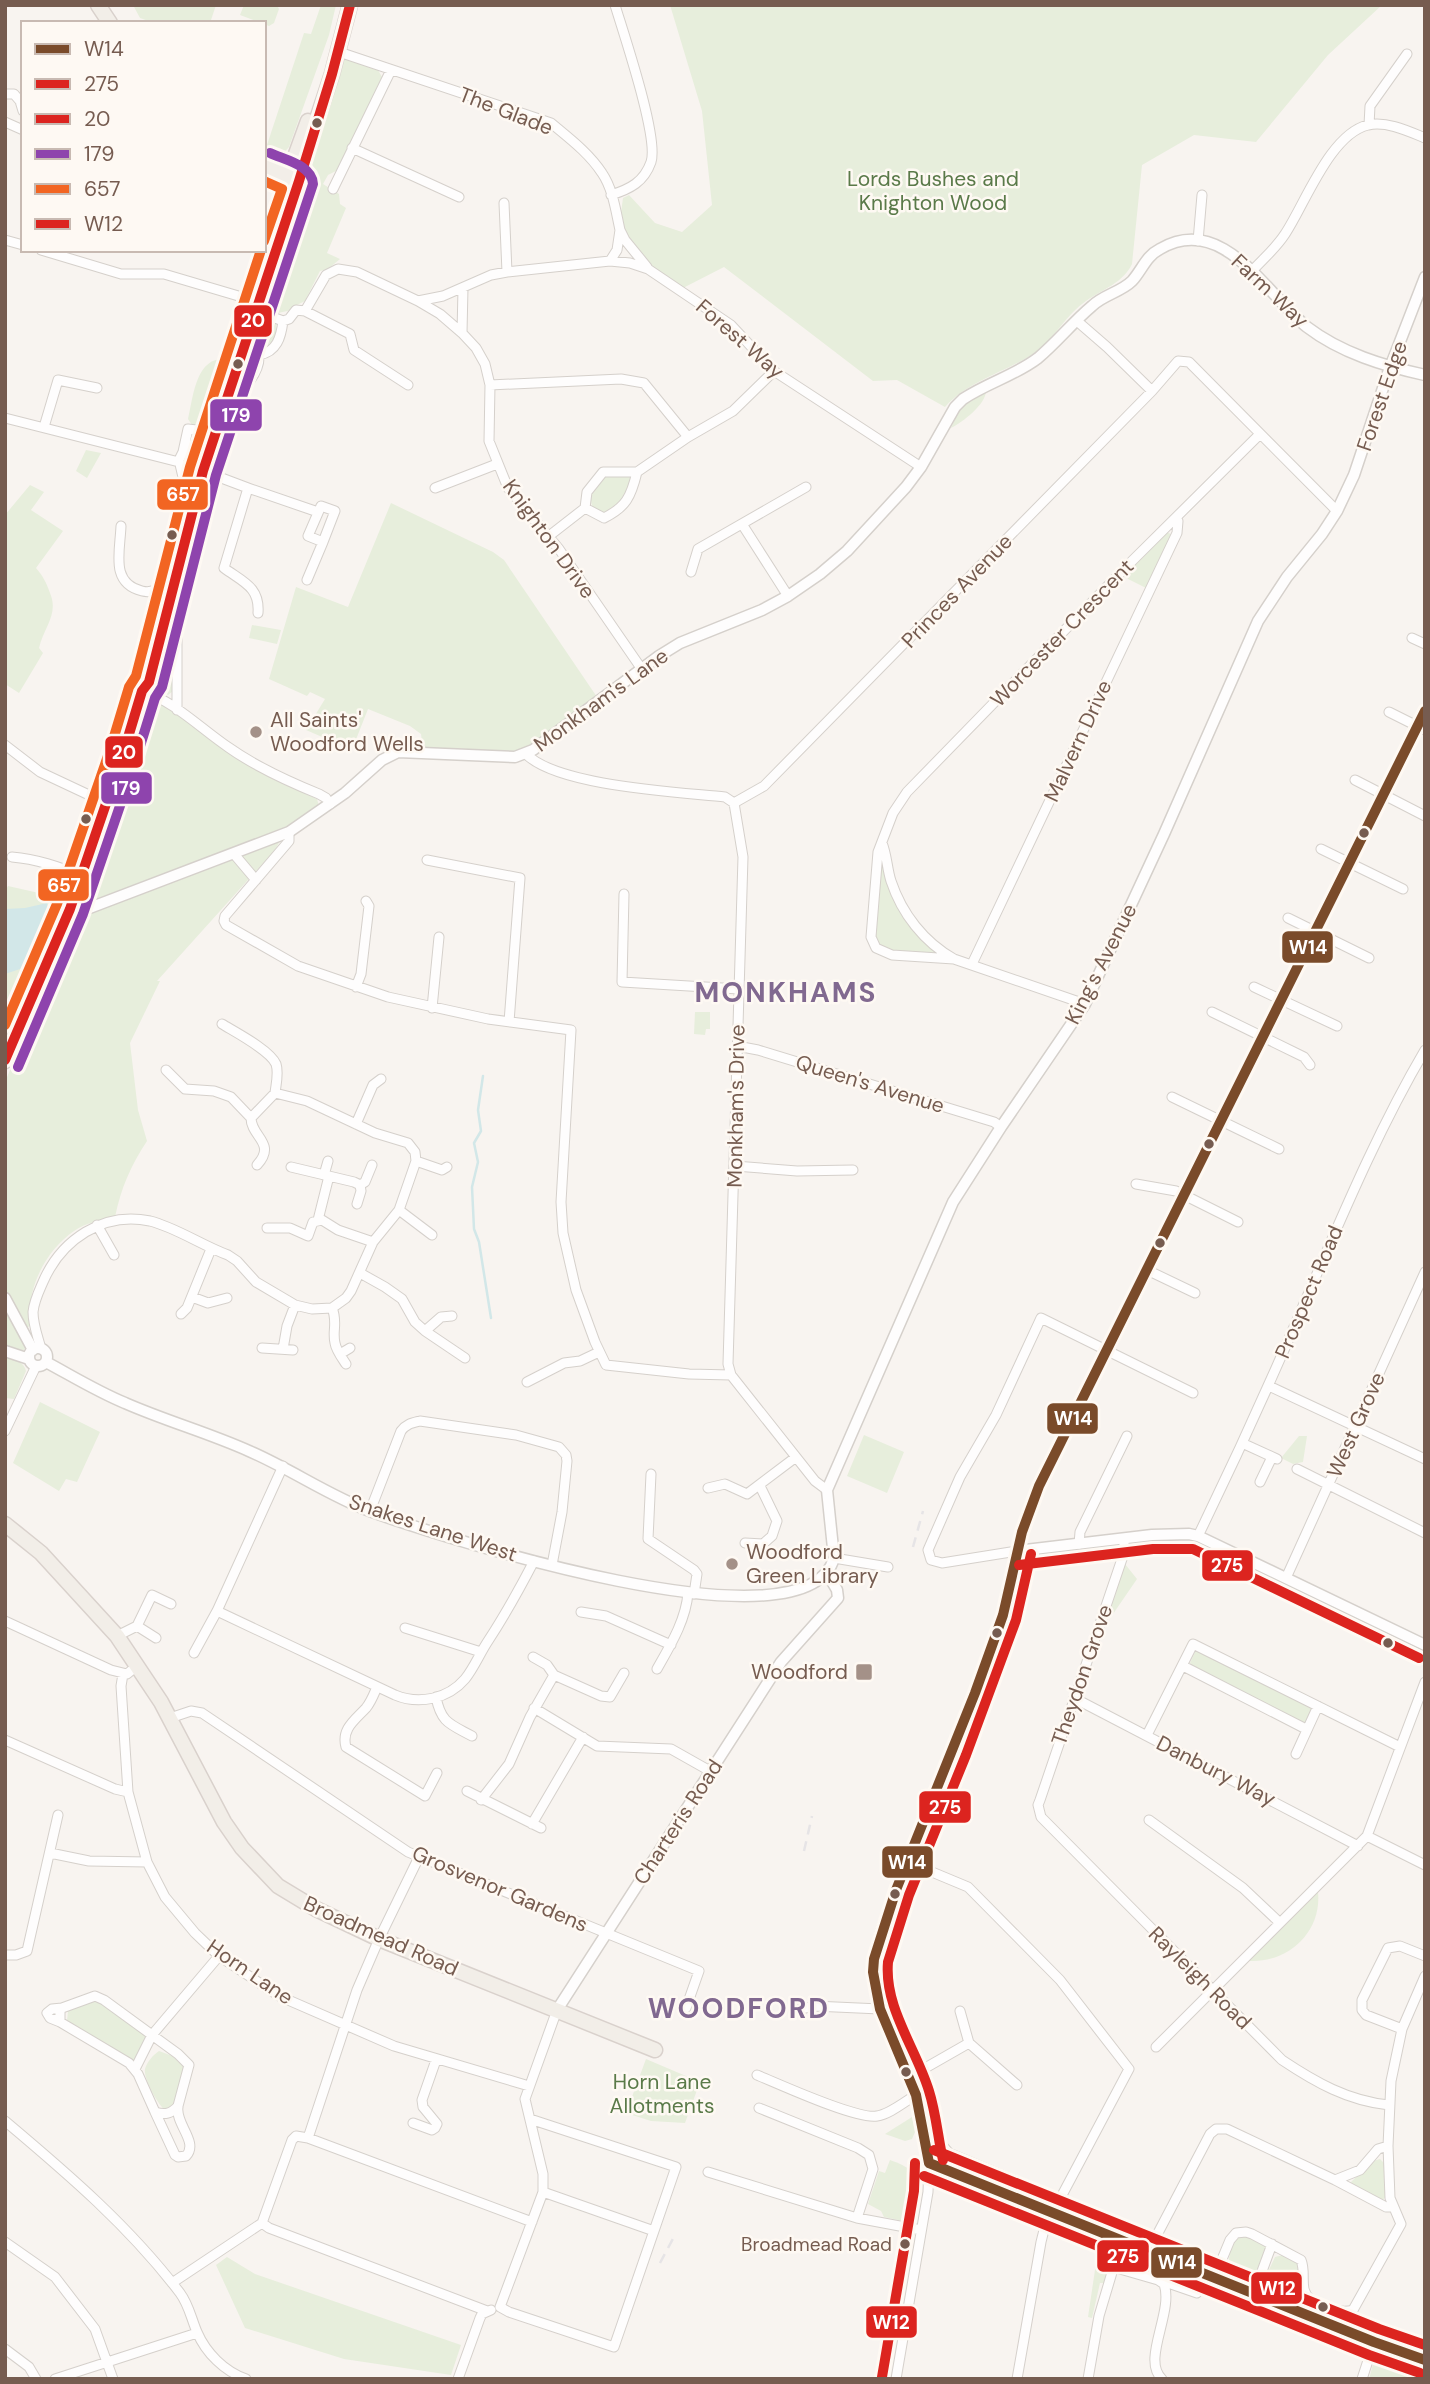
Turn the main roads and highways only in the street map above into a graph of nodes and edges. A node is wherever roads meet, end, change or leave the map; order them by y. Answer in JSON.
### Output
{"nodes":[{"id":1,"x":98,"y":5,"type":"edge"},
{"id":2,"x":342,"y":5,"type":"edge"},
{"id":3,"x":350,"y":5,"type":"edge"},
{"id":4,"x":109,"y":21,"type":"edge"},
{"id":5,"x":266,"y":167,"type":"edge"},
{"id":6,"x":293,"y":178,"type":"junction"},
{"id":7,"x":266,"y":244,"type":"edge"},
{"id":8,"x":263,"y":252,"type":"edge"},
{"id":9,"x":252,"y":304,"type":"junction"},
{"id":10,"x":171,"y":574,"type":"junction"},
{"id":11,"x":142,"y":691,"type":"junction"},
{"id":12,"x":5,"y":1061,"type":"edge"},
{"id":13,"x":5,"y":1524,"type":"edge"},
{"id":14,"x":5,"y":1536,"type":"edge"},
{"id":15,"x":53,"y":1569,"type":"junction"},
{"id":16,"x":655,"y":2050,"type":"dead end"},
{"id":17,"x":929,"y":2163,"type":"road end"},
{"id":18,"x":1425,"y":2360,"type":"edge"}],
"edges":[{"from":1,"to":4,"type":"main road"},
{"from":2,"to":6,"type":"main road"},
{"from":3,"to":6,"type":"main road"},
{"from":5,"to":6,"type":"main road"},
{"from":6,"to":7,"type":"main road"},
{"from":6,"to":9,"type":"main road"},
{"from":8,"to":9,"type":"main road"},
{"from":9,"to":10,"type":"main road"},
{"from":9,"to":10,"type":"main road"},
{"from":10,"to":11,"type":"main road"},
{"from":10,"to":11,"type":"main road"},
{"from":11,"to":12,"type":"main road"},
{"from":13,"to":15,"type":"main road","name":"Broadmead Road"},
{"from":14,"to":15,"type":"main road","name":"Broadmead Road"},
{"from":15,"to":16,"type":"main road","name":"Broadmead Road"},
{"from":17,"to":18,"type":"main road"}]}
